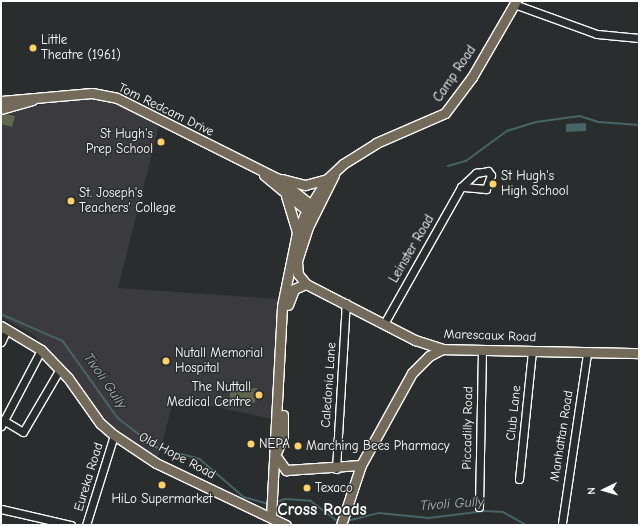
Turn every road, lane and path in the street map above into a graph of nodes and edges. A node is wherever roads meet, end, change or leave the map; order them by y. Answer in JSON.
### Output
{"nodes":[{"id":1,"x":515,"y":3,"type":"edge"},
{"id":2,"x":639,"y":38,"type":"edge"},
{"id":3,"x":3,"y":100,"type":"edge"},
{"id":4,"x":33,"y":100,"type":"junction"},
{"id":5,"x":1,"y":109,"type":"edge"},
{"id":6,"x":260,"y":171,"type":"junction"},
{"id":7,"x":330,"y":177,"type":"junction"},
{"id":8,"x":277,"y":178,"type":"junction"},
{"id":9,"x":461,"y":187,"type":"dead end"},
{"id":10,"x":285,"y":193,"type":"junction"},
{"id":11,"x":312,"y":210,"type":"junction"},
{"id":12,"x":297,"y":232,"type":"junction"},
{"id":13,"x":306,"y":284,"type":"junction"},
{"id":14,"x":346,"y":303,"type":"junction"},
{"id":15,"x":384,"y":322,"type":"junction"},
{"id":16,"x":4,"y":328,"type":"edge"},
{"id":17,"x":415,"y":340,"type":"junction"},
{"id":18,"x":1,"y":342,"type":"edge"},
{"id":19,"x":442,"y":349,"type":"junction"},
{"id":20,"x":41,"y":350,"type":"junction"},
{"id":21,"x":482,"y":350,"type":"junction"},
{"id":22,"x":532,"y":351,"type":"junction"},
{"id":23,"x":587,"y":353,"type":"junction"},
{"id":24,"x":639,"y":353,"type":"edge"},
{"id":25,"x":419,"y":364,"type":"junction"},
{"id":26,"x":60,"y":369,"type":"junction"},
{"id":27,"x":2,"y":423,"type":"edge"},
{"id":28,"x":114,"y":435,"type":"junction"},
{"id":29,"x":275,"y":455,"type":"junction"},
{"id":30,"x":360,"y":465,"type":"junction"},
{"id":31,"x":336,"y":469,"type":"junction"},
{"id":32,"x":286,"y":470,"type":"junction"},
{"id":33,"x":519,"y":479,"type":"dead end"},
{"id":34,"x":276,"y":503,"type":"junction"},
{"id":35,"x":479,"y":507,"type":"dead end"},
{"id":36,"x":1,"y":509,"type":"edge"},
{"id":37,"x":273,"y":518,"type":"junction"},
{"id":38,"x":342,"y":523,"type":"edge"},
{"id":39,"x":562,"y":523,"type":"dead end"},
{"id":40,"x":71,"y":525,"type":"edge"},
{"id":41,"x":86,"y":525,"type":"edge"},
{"id":42,"x":286,"y":525,"type":"edge"}],
"edges":[{"from":1,"to":2,"type":"street"},
{"from":1,"to":7,"type":"main road","name":"Camp Road"},
{"from":3,"to":4,"type":"main road","name":"Tom Redcam Drive"},
{"from":4,"to":5,"type":"main road","name":"Tom Redcam Drive"},
{"from":4,"to":6,"type":"main road","name":"Tom Redcam Drive"},
{"from":6,"to":8,"type":"main road","name":"Tom Redcam Drive"},
{"from":6,"to":10,"type":"main road","name":"Tom Redcam Drive"},
{"from":7,"to":8,"type":"main road"},
{"from":7,"to":11,"type":"main road","name":"Camp Road"},
{"from":8,"to":11,"type":"main road","name":"Tom Redcam Drive"},
{"from":9,"to":15,"type":"street","name":"Leinster Road"},
{"from":10,"to":11,"type":"main road","name":"Tom Redcam Drive"},
{"from":10,"to":12,"type":"main road"},
{"from":11,"to":12,"type":"main road"},
{"from":11,"to":13,"type":"main road"},
{"from":12,"to":29,"type":"main road"},
{"from":13,"to":14,"type":"main road","name":"Marescaux Road"},
{"from":13,"to":29,"type":"main road"},
{"from":14,"to":15,"type":"main road","name":"Marescaux Road"},
{"from":14,"to":31,"type":"street","name":"Caledonia Lane"},
{"from":15,"to":17,"type":"main road","name":"Marescaux Road"},
{"from":16,"to":18,"type":"street"},
{"from":16,"to":20,"type":"main road","name":"Old Hope Road"},
{"from":17,"to":19,"type":"main road","name":"Marescaux Road"},
{"from":17,"to":25,"type":"main road"},
{"from":19,"to":21,"type":"main road","name":"Marescaux Road"},
{"from":19,"to":25,"type":"main road"},
{"from":20,"to":26,"type":"main road","name":"Old Hope Road"},
{"from":20,"to":27,"type":"street"},
{"from":21,"to":22,"type":"main road","name":"Marescaux Road"},
{"from":21,"to":35,"type":"street","name":"Piccadilly Road"},
{"from":22,"to":23,"type":"main road","name":"Marescaux Road"},
{"from":22,"to":33,"type":"street","name":"Club Lane"},
{"from":23,"to":24,"type":"main road","name":"Marescaux Road"},
{"from":23,"to":39,"type":"street","name":"Manhattan Road"},
{"from":25,"to":30,"type":"main road"},
{"from":26,"to":27,"type":"street"},
{"from":26,"to":28,"type":"main road","name":"Old Hope Road"},
{"from":28,"to":37,"type":"main road","name":"Old Hope Road"},
{"from":28,"to":41,"type":"street","name":"Eureka Road"},
{"from":29,"to":32,"type":"main road"},
{"from":29,"to":34,"type":"main road"},
{"from":30,"to":31,"type":"main road"},
{"from":30,"to":38,"type":"main road"},
{"from":31,"to":32,"type":"main road"},
{"from":32,"to":34,"type":"main road"},
{"from":34,"to":37,"type":"main road"},
{"from":36,"to":40,"type":"street"},
{"from":37,"to":42,"type":"main road","name":"Old Hope Road"}]}
